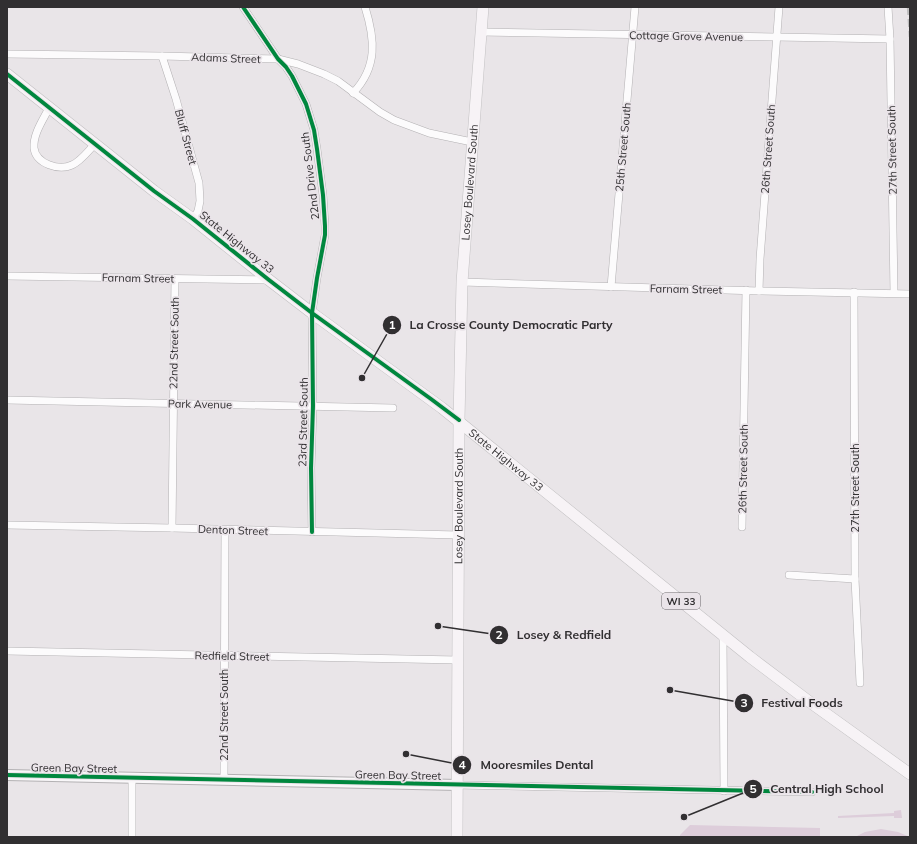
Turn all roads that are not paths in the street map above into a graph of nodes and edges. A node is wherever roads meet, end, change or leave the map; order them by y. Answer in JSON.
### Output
{"nodes":[{"id":1,"x":243,"y":7,"type":"edge"},
{"id":2,"x":365,"y":7,"type":"edge"},
{"id":3,"x":483,"y":7,"type":"edge"},
{"id":4,"x":635,"y":7,"type":"edge"},
{"id":5,"x":779,"y":7,"type":"edge"},
{"id":6,"x":888,"y":7,"type":"edge"},
{"id":7,"x":481,"y":32,"type":"junction"},
{"id":8,"x":633,"y":35,"type":"junction"},
{"id":9,"x":776,"y":38,"type":"junction"},
{"id":10,"x":890,"y":39,"type":"junction"},
{"id":11,"x":7,"y":54,"type":"edge"},
{"id":12,"x":162,"y":56,"type":"junction"},
{"id":13,"x":278,"y":59,"type":"junction"},
{"id":14,"x":7,"y":74,"type":"edge"},
{"id":15,"x":354,"y":93,"type":"junction"},
{"id":16,"x":49,"y":108,"type":"junction"},
{"id":17,"x":472,"y":142,"type":"junction"},
{"id":18,"x":95,"y":144,"type":"junction"},
{"id":19,"x":194,"y":219,"type":"junction"},
{"id":20,"x":7,"y":276,"type":"edge"},
{"id":21,"x":175,"y":279,"type":"junction"},
{"id":22,"x":269,"y":280,"type":"junction"},
{"id":23,"x":462,"y":282,"type":"junction"},
{"id":24,"x":611,"y":287,"type":"junction"},
{"id":25,"x":746,"y":290,"type":"junction"},
{"id":26,"x":759,"y":291,"type":"junction"},
{"id":27,"x":854,"y":292,"type":"junction"},
{"id":28,"x":894,"y":293,"type":"junction"},
{"id":29,"x":910,"y":294,"type":"edge"},
{"id":30,"x":312,"y":313,"type":"junction"},
{"id":31,"x":7,"y":400,"type":"edge"},
{"id":32,"x":173,"y":403,"type":"junction"},
{"id":33,"x":313,"y":406,"type":"junction"},
{"id":34,"x":393,"y":408,"type":"dead end"},
{"id":35,"x":458,"y":420,"type":"junction"},
{"id":36,"x":7,"y":525,"type":"edge"},
{"id":37,"x":172,"y":528,"type":"junction"},
{"id":38,"x":742,"y":528,"type":"dead end"},
{"id":39,"x":225,"y":530,"type":"junction"},
{"id":40,"x":312,"y":532,"type":"junction"},
{"id":41,"x":458,"y":535,"type":"junction"},
{"id":42,"x":789,"y":575,"type":"dead end"},
{"id":43,"x":855,"y":579,"type":"junction"},
{"id":44,"x":723,"y":636,"type":"junction"},
{"id":45,"x":7,"y":651,"type":"edge"},
{"id":46,"x":225,"y":656,"type":"junction"},
{"id":47,"x":458,"y":660,"type":"junction"},
{"id":48,"x":860,"y":683,"type":"dead end"},
{"id":49,"x":910,"y":774,"type":"edge"},
{"id":50,"x":7,"y":775,"type":"edge"},
{"id":51,"x":132,"y":778,"type":"junction"},
{"id":52,"x":224,"y":780,"type":"junction"},
{"id":53,"x":458,"y":785,"type":"junction"},
{"id":54,"x":724,"y":791,"type":"junction"},
{"id":55,"x":812,"y":792,"type":"dead end"},
{"id":56,"x":132,"y":837,"type":"edge"},
{"id":57,"x":457,"y":837,"type":"edge"}],
"edges":[{"from":1,"to":13,"type":"street","name":"22nd Drive South"},
{"from":2,"to":15,"type":"street"},
{"from":3,"to":7,"type":"main road","name":"Losey Boulevard South"},
{"from":4,"to":8,"type":"street","name":"25th Street South"},
{"from":5,"to":9,"type":"street","name":"26th Street South"},
{"from":6,"to":10,"type":"street","name":"27th Street South"},
{"from":7,"to":8,"type":"street","name":"Cottage Grove Avenue"},
{"from":7,"to":17,"type":"main road","name":"Losey Boulevard South"},
{"from":8,"to":9,"type":"street","name":"Cottage Grove Avenue"},
{"from":8,"to":24,"type":"street","name":"25th Street South"},
{"from":9,"to":10,"type":"street","name":"Cottage Grove Avenue"},
{"from":9,"to":26,"type":"street","name":"26th Street South"},
{"from":10,"to":28,"type":"street","name":"27th Street South"},
{"from":11,"to":12,"type":"street","name":"Adams Street"},
{"from":12,"to":13,"type":"street","name":"Adams Street"},
{"from":12,"to":19,"type":"street","name":"Bluff Street"},
{"from":13,"to":15,"type":"street","name":"Adams Street"},
{"from":13,"to":30,"type":"street","name":"22nd Drive South"},
{"from":14,"to":16,"type":"main road","name":"State Highway 33","number":"WI 33"},
{"from":15,"to":17,"type":"street","name":"Adams Street"},
{"from":16,"to":18,"type":"main road","name":"State Highway 33","number":"WI 33"},
{"from":16,"to":18,"type":"street"},
{"from":17,"to":23,"type":"main road","name":"Losey Boulevard South"},
{"from":18,"to":19,"type":"main road","name":"State Highway 33","number":"WI 33"},
{"from":19,"to":22,"type":"main road","name":"State Highway 33","number":"WI 33"},
{"from":20,"to":21,"type":"street","name":"Farnam Street"},
{"from":21,"to":22,"type":"street","name":"Farnam Street"},
{"from":21,"to":32,"type":"street","name":"22nd Street South"},
{"from":22,"to":30,"type":"main road","name":"State Highway 33","number":"WI 33"},
{"from":23,"to":24,"type":"street","name":"Farnam Street"},
{"from":23,"to":35,"type":"main road","name":"Losey Boulevard South"},
{"from":24,"to":25,"type":"street","name":"Farnam Street"},
{"from":25,"to":26,"type":"street","name":"Farnam Street"},
{"from":25,"to":38,"type":"street","name":"26th Street South"},
{"from":26,"to":27,"type":"street","name":"Farnam Street"},
{"from":27,"to":28,"type":"street","name":"Farnam Street"},
{"from":27,"to":43,"type":"street","name":"27th Street South"},
{"from":28,"to":29,"type":"street","name":"Farnam Street"},
{"from":30,"to":33,"type":"street","name":"23rd Street South"},
{"from":30,"to":35,"type":"main road","name":"State Highway 33","number":"WI 33"},
{"from":31,"to":32,"type":"street","name":"Park Avenue"},
{"from":32,"to":33,"type":"street","name":"Park Avenue"},
{"from":32,"to":37,"type":"street","name":"22nd Street South"},
{"from":33,"to":34,"type":"street","name":"Park Avenue"},
{"from":33,"to":40,"type":"street","name":"23rd Street South"},
{"from":35,"to":41,"type":"main road","name":"Losey Boulevard South"},
{"from":35,"to":44,"type":"main road","name":"State Highway 33","number":"WI 33"},
{"from":36,"to":37,"type":"street","name":"Denton Street"},
{"from":37,"to":39,"type":"street","name":"Denton Street"},
{"from":39,"to":40,"type":"street","name":"Denton Street"},
{"from":39,"to":46,"type":"street","name":"22nd Street South"},
{"from":40,"to":41,"type":"street","name":"Denton Street"},
{"from":41,"to":47,"type":"main road","name":"Losey Boulevard South"},
{"from":42,"to":43,"type":"street"},
{"from":43,"to":48,"type":"street","name":"27th Street South"},
{"from":44,"to":49,"type":"main road","name":"State Highway 33","number":"WI 33"},
{"from":44,"to":54,"type":"street"},
{"from":45,"to":46,"type":"street","name":"Redfield Street"},
{"from":46,"to":47,"type":"street","name":"Redfield Street"},
{"from":46,"to":52,"type":"street","name":"22nd Street South"},
{"from":47,"to":53,"type":"main road","name":"Losey Boulevard South"},
{"from":50,"to":51,"type":"street","name":"Green Bay Street"},
{"from":51,"to":52,"type":"street","name":"Green Bay Street"},
{"from":51,"to":56,"type":"street"},
{"from":52,"to":53,"type":"street","name":"Green Bay Street"},
{"from":53,"to":54,"type":"street","name":"Green Bay Street"},
{"from":53,"to":57,"type":"main road","name":"Losey Boulevard South"},
{"from":54,"to":55,"type":"street","name":"Green Bay Street"}]}
